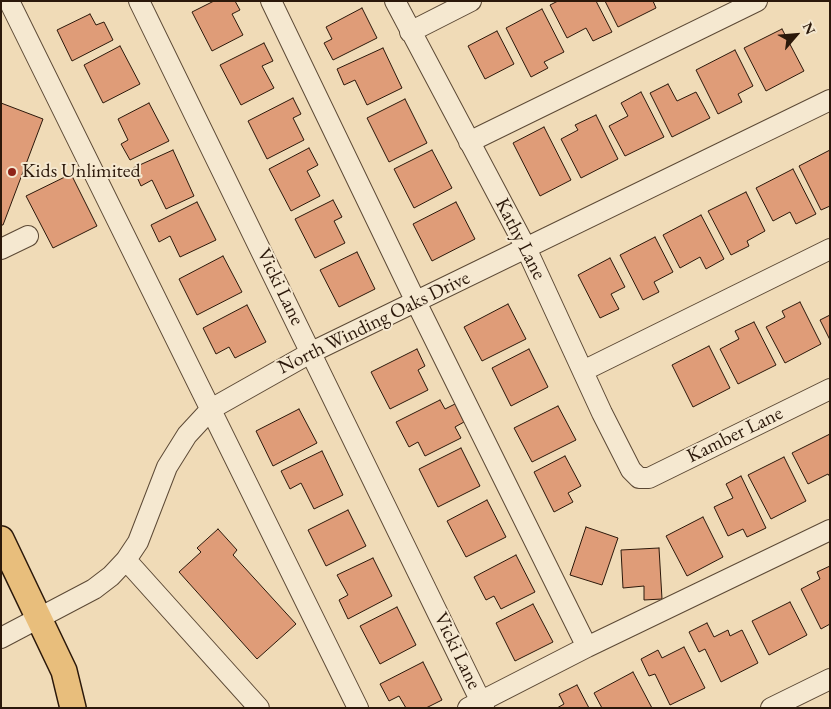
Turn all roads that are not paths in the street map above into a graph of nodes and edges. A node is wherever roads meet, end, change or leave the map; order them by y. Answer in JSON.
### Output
{"nodes":[{"id":1,"x":8,"y":1,"type":"edge"},
{"id":2,"x":139,"y":1,"type":"edge"},
{"id":3,"x":271,"y":1,"type":"edge"},
{"id":4,"x":395,"y":1,"type":"edge"},
{"id":5,"x":471,"y":1,"type":"edge"},
{"id":6,"x":757,"y":1,"type":"edge"},
{"id":7,"x":410,"y":32,"type":"junction"},
{"id":8,"x":830,"y":100,"type":"edge"},
{"id":9,"x":469,"y":142,"type":"junction"},
{"id":10,"x":28,"y":236,"type":"dead end"},
{"id":11,"x":1,"y":248,"type":"edge"},
{"id":12,"x":526,"y":248,"type":"junction"},
{"id":13,"x":830,"y":249,"type":"edge"},
{"id":14,"x":416,"y":302,"type":"junction"},
{"id":15,"x":312,"y":352,"type":"junction"},
{"id":16,"x":583,"y":371,"type":"junction"},
{"id":17,"x":830,"y":389,"type":"edge"},
{"id":18,"x":211,"y":408,"type":"junction"},
{"id":19,"x":639,"y":478,"type":"joint"},
{"id":20,"x":830,"y":530,"type":"edge"},
{"id":21,"x":1,"y":539,"type":"edge"},
{"id":22,"x":126,"y":560,"type":"junction"},
{"id":23,"x":39,"y":618,"type":"junction"},
{"id":24,"x":1,"y":638,"type":"edge"},
{"id":25,"x":587,"y":647,"type":"junction"},
{"id":26,"x":829,"y":681,"type":"edge"},
{"id":27,"x":478,"y":705,"type":"edge"},
{"id":28,"x":73,"y":708,"type":"edge"},
{"id":29,"x":259,"y":708,"type":"edge"},
{"id":30,"x":358,"y":708,"type":"edge"},
{"id":31,"x":771,"y":708,"type":"edge"}],
"edges":[{"from":1,"to":18,"type":"street"},
{"from":2,"to":15,"type":"street","name":"Vicki Lane"},
{"from":3,"to":14,"type":"street"},
{"from":4,"to":7,"type":"street","name":"Kathy Lane"},
{"from":5,"to":7,"type":"street"},
{"from":6,"to":9,"type":"street"},
{"from":7,"to":9,"type":"street","name":"Kathy Lane"},
{"from":8,"to":12,"type":"street","name":"North Winding Oaks Drive"},
{"from":9,"to":12,"type":"street","name":"Kathy Lane"},
{"from":10,"to":11,"type":"street"},
{"from":12,"to":14,"type":"street","name":"North Winding Oaks Drive"},
{"from":12,"to":16,"type":"street","name":"Kathy Lane"},
{"from":13,"to":16,"type":"street"},
{"from":14,"to":15,"type":"street","name":"North Winding Oaks Drive"},
{"from":14,"to":25,"type":"street"},
{"from":15,"to":18,"type":"street","name":"North Winding Oaks Drive"},
{"from":15,"to":27,"type":"street","name":"Vicki Lane"},
{"from":16,"to":19,"type":"street","name":"Kathy Lane"},
{"from":17,"to":19,"type":"street","name":"Kamber Lane"},
{"from":18,"to":22,"type":"street","name":"North Winding Oaks Drive"},
{"from":18,"to":30,"type":"street"},
{"from":20,"to":25,"type":"street"},
{"from":21,"to":23,"type":"main road"},
{"from":22,"to":23,"type":"street","name":"North Winding Oaks Drive"},
{"from":22,"to":29,"type":"street"},
{"from":23,"to":24,"type":"street","name":"North Winding Oaks Drive"},
{"from":23,"to":28,"type":"main road"},
{"from":25,"to":27,"type":"street"},
{"from":26,"to":31,"type":"street"}]}
